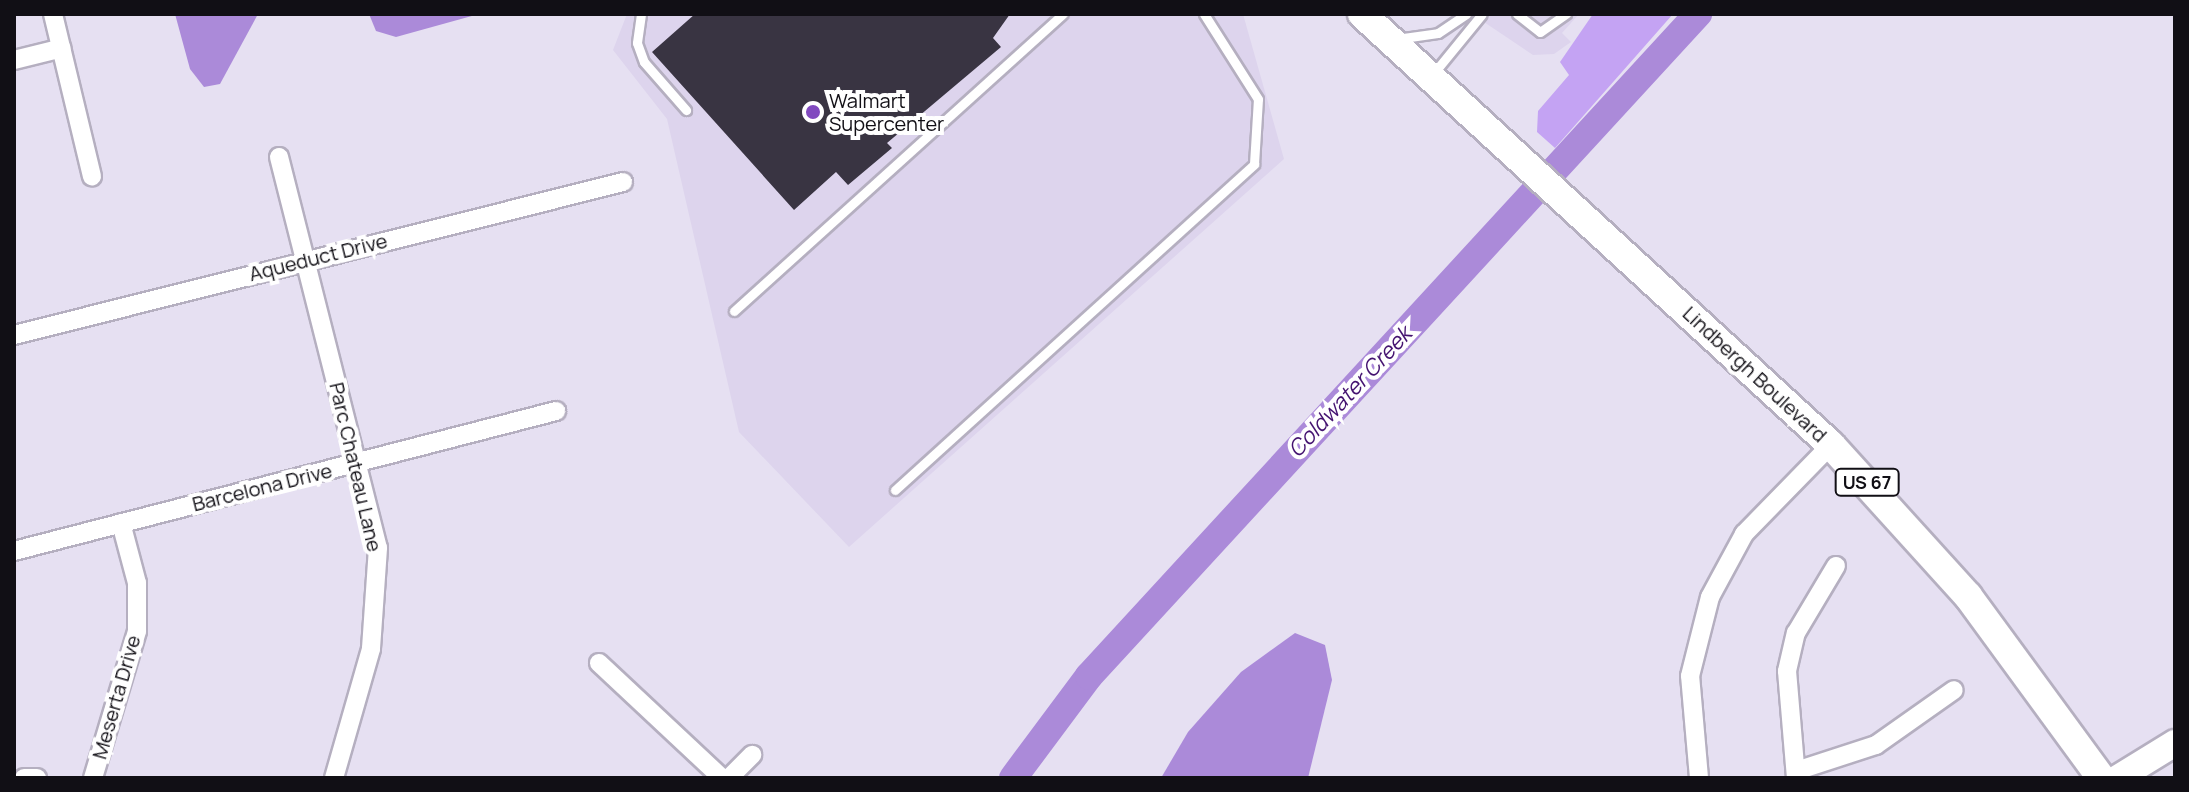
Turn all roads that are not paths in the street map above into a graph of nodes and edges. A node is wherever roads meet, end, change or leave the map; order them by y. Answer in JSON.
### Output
{"nodes":[{"id":1,"x":53,"y":14,"type":"edge"},
{"id":2,"x":641,"y":14,"type":"edge"},
{"id":3,"x":1063,"y":14,"type":"edge"},
{"id":4,"x":1204,"y":14,"type":"edge"},
{"id":5,"x":1362,"y":14,"type":"edge"},
{"id":6,"x":1466,"y":14,"type":"edge"},
{"id":7,"x":1482,"y":14,"type":"edge"},
{"id":8,"x":1517,"y":14,"type":"edge"},
{"id":9,"x":1566,"y":14,"type":"edge"},
{"id":10,"x":1391,"y":40,"type":"junction"},
{"id":11,"x":62,"y":48,"type":"junction"},
{"id":12,"x":14,"y":60,"type":"edge"},
{"id":13,"x":1431,"y":77,"type":"junction"},
{"id":14,"x":686,"y":110,"type":"dead end"},
{"id":15,"x":279,"y":157,"type":"dead end"},
{"id":16,"x":92,"y":176,"type":"dead end"},
{"id":17,"x":623,"y":182,"type":"dead end"},
{"id":18,"x":305,"y":260,"type":"junction"},
{"id":19,"x":734,"y":311,"type":"dead end"},
{"id":20,"x":14,"y":335,"type":"edge"},
{"id":21,"x":556,"y":411,"type":"dead end"},
{"id":22,"x":1831,"y":445,"type":"junction"},
{"id":23,"x":357,"y":463,"type":"junction"},
{"id":24,"x":895,"y":490,"type":"dead end"},
{"id":25,"x":121,"y":523,"type":"junction"},
{"id":26,"x":14,"y":551,"type":"edge"},
{"id":27,"x":1836,"y":566,"type":"dead end"},
{"id":28,"x":599,"y":663,"type":"dead end"},
{"id":29,"x":1954,"y":690,"type":"dead end"},
{"id":30,"x":2175,"y":743,"type":"edge"},
{"id":31,"x":752,"y":755,"type":"dead end"},
{"id":32,"x":1796,"y":774,"type":"edge"},
{"id":33,"x":24,"y":778,"type":"edge"},
{"id":34,"x":37,"y":778,"type":"edge"},
{"id":35,"x":93,"y":778,"type":"edge"},
{"id":36,"x":334,"y":778,"type":"edge"},
{"id":37,"x":722,"y":778,"type":"edge"},
{"id":38,"x":729,"y":778,"type":"edge"},
{"id":39,"x":1699,"y":778,"type":"edge"},
{"id":40,"x":2101,"y":778,"type":"edge"},
{"id":41,"x":2118,"y":778,"type":"edge"}],
"edges":[{"from":1,"to":11,"type":"street"},
{"from":2,"to":14,"type":"lane"},
{"from":3,"to":19,"type":"lane"},
{"from":4,"to":24,"type":"lane"},
{"from":5,"to":10,"type":"main road","name":"Lindbergh Boulevard","number":"US 67"},
{"from":6,"to":10,"type":"lane"},
{"from":7,"to":13,"type":"lane"},
{"from":8,"to":9,"type":"lane"},
{"from":10,"to":13,"type":"main road","name":"Lindbergh Boulevard","number":"US 67"},
{"from":11,"to":12,"type":"street"},
{"from":11,"to":16,"type":"street"},
{"from":13,"to":22,"type":"main road","name":"Lindbergh Boulevard","number":"US 67"},
{"from":15,"to":18,"type":"street","name":"Parc Chateau Lane"},
{"from":17,"to":18,"type":"street","name":"Aqueduct Drive"},
{"from":18,"to":20,"type":"street","name":"Aqueduct Drive"},
{"from":18,"to":23,"type":"street","name":"Parc Chateau Lane"},
{"from":21,"to":23,"type":"street","name":"Barcelona Drive"},
{"from":22,"to":39,"type":"street"},
{"from":22,"to":40,"type":"main road","name":"Lindbergh Boulevard","number":"US 67"},
{"from":23,"to":25,"type":"street","name":"Barcelona Drive"},
{"from":23,"to":36,"type":"street","name":"Parc Chateau Lane"},
{"from":25,"to":26,"type":"street","name":"Barcelona Drive"},
{"from":25,"to":35,"type":"street","name":"Meserta Drive"},
{"from":27,"to":32,"type":"street"},
{"from":28,"to":37,"type":"street"},
{"from":29,"to":32,"type":"street"},
{"from":30,"to":41,"type":"street"},
{"from":31,"to":38,"type":"street"},
{"from":33,"to":34,"type":"street"}]}
